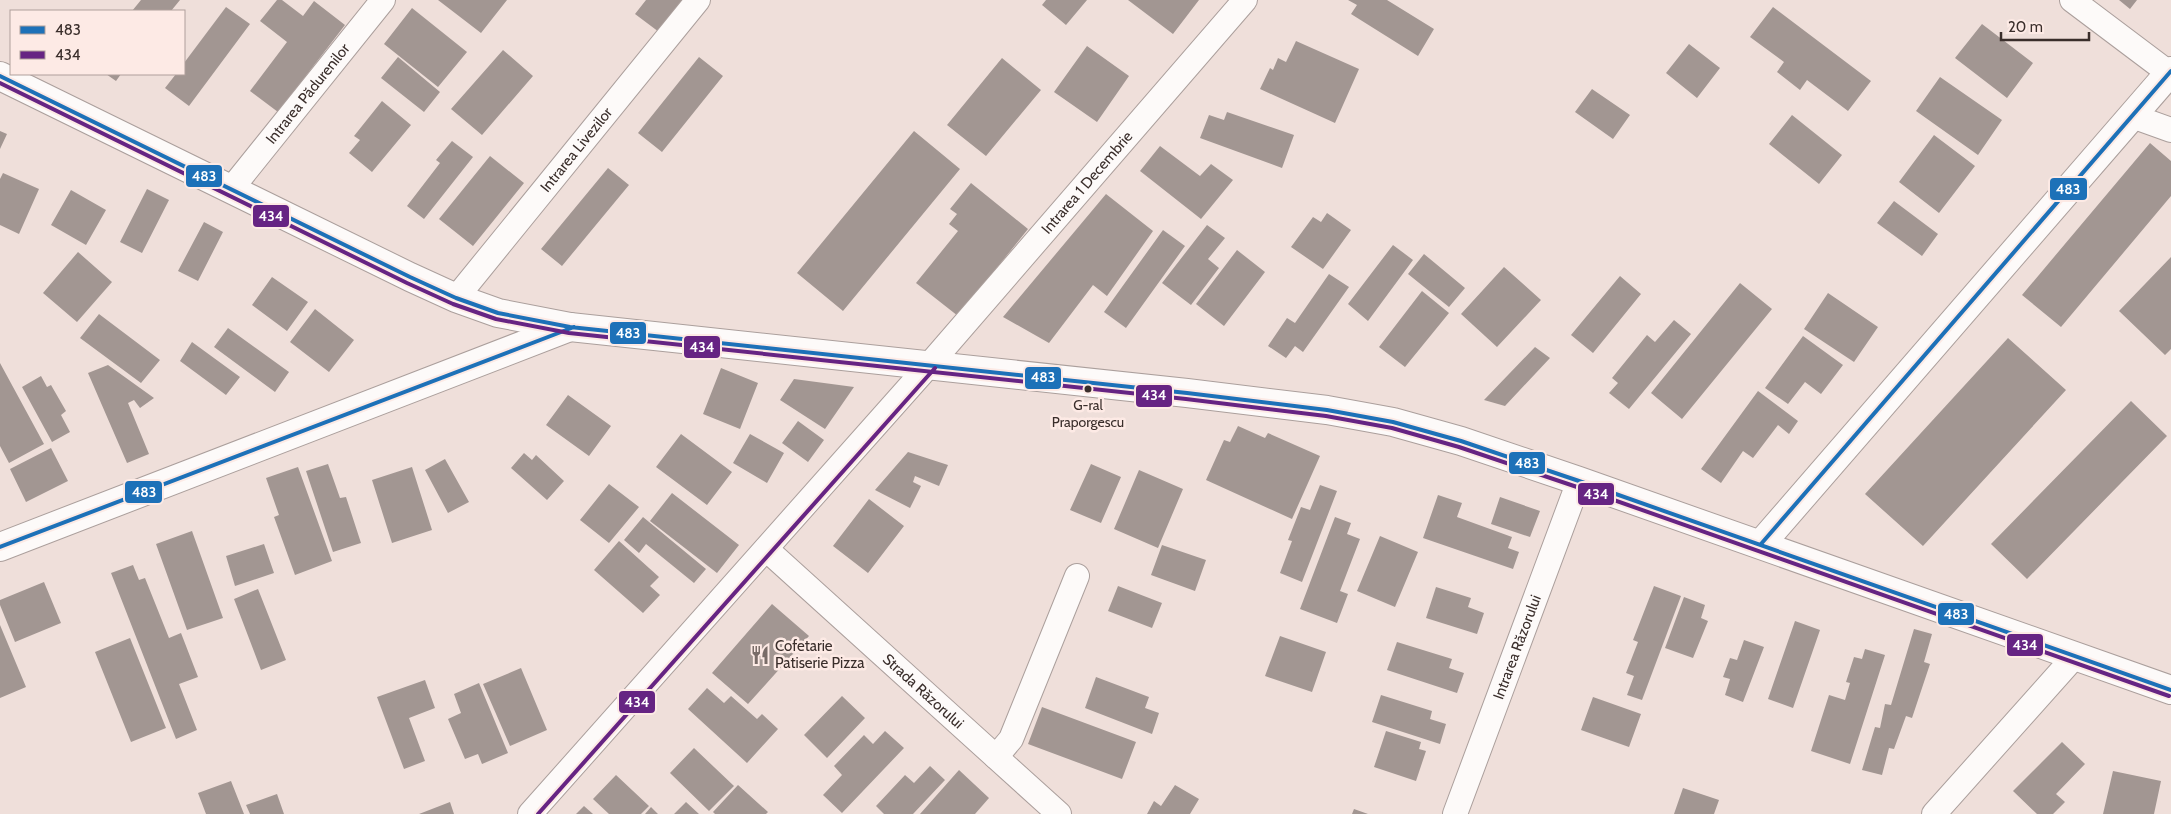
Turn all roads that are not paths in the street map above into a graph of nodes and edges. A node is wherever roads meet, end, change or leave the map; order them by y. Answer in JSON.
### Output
{"nodes":[{"id":1,"x":383,"y":0,"type":"edge"},
{"id":2,"x":698,"y":0,"type":"edge"},
{"id":3,"x":1245,"y":0,"type":"edge"},
{"id":4,"x":2072,"y":0,"type":"edge"},
{"id":5,"x":2170,"y":72,"type":"edge"},
{"id":6,"x":0,"y":76,"type":"edge"},
{"id":7,"x":2132,"y":116,"type":"junction"},
{"id":8,"x":2171,"y":130,"type":"edge"},
{"id":9,"x":232,"y":188,"type":"junction"},
{"id":10,"x":456,"y":298,"type":"junction"},
{"id":11,"x":570,"y":326,"type":"junction"},
{"id":12,"x":930,"y":364,"type":"junction"},
{"id":13,"x":1579,"y":481,"type":"junction"},
{"id":14,"x":1761,"y":544,"type":"junction"},
{"id":15,"x":0,"y":547,"type":"edge"},
{"id":16,"x":766,"y":549,"type":"junction"},
{"id":17,"x":1077,"y":576,"type":"dead end"},
{"id":18,"x":2075,"y":656,"type":"junction"},
{"id":19,"x":2171,"y":690,"type":"edge"},
{"id":20,"x":996,"y":757,"type":"junction"},
{"id":21,"x":530,"y":814,"type":"edge"},
{"id":22,"x":1059,"y":814,"type":"edge"},
{"id":23,"x":1454,"y":814,"type":"edge"},
{"id":24,"x":1934,"y":814,"type":"edge"}],
"edges":[{"from":1,"to":9,"type":"street","name":"Intrarea Pădurenilor"},
{"from":2,"to":10,"type":"street","name":"Intrarea Livezilor"},
{"from":3,"to":12,"type":"street","name":"Intrarea 1 Decembrie"},
{"from":4,"to":5,"type":"street"},
{"from":5,"to":7,"type":"main road"},
{"from":6,"to":9,"type":"main road"},
{"from":7,"to":8,"type":"street"},
{"from":7,"to":14,"type":"main road"},
{"from":9,"to":10,"type":"main road"},
{"from":10,"to":11,"type":"main road"},
{"from":11,"to":12,"type":"main road"},
{"from":11,"to":15,"type":"main road"},
{"from":12,"to":13,"type":"main road"},
{"from":12,"to":16,"type":"street","name":"Intrarea 1 Decembrie"},
{"from":13,"to":14,"type":"main road"},
{"from":13,"to":23,"type":"street","name":"Intrarea Răzorului"},
{"from":14,"to":18,"type":"main road"},
{"from":16,"to":20,"type":"street","name":"Strada Răzorului"},
{"from":16,"to":21,"type":"street","name":"Intrarea 1 Decembrie"},
{"from":17,"to":20,"type":"street"},
{"from":18,"to":19,"type":"main road"},
{"from":18,"to":24,"type":"street"},
{"from":20,"to":22,"type":"street","name":"Strada Răzorului"}]}
